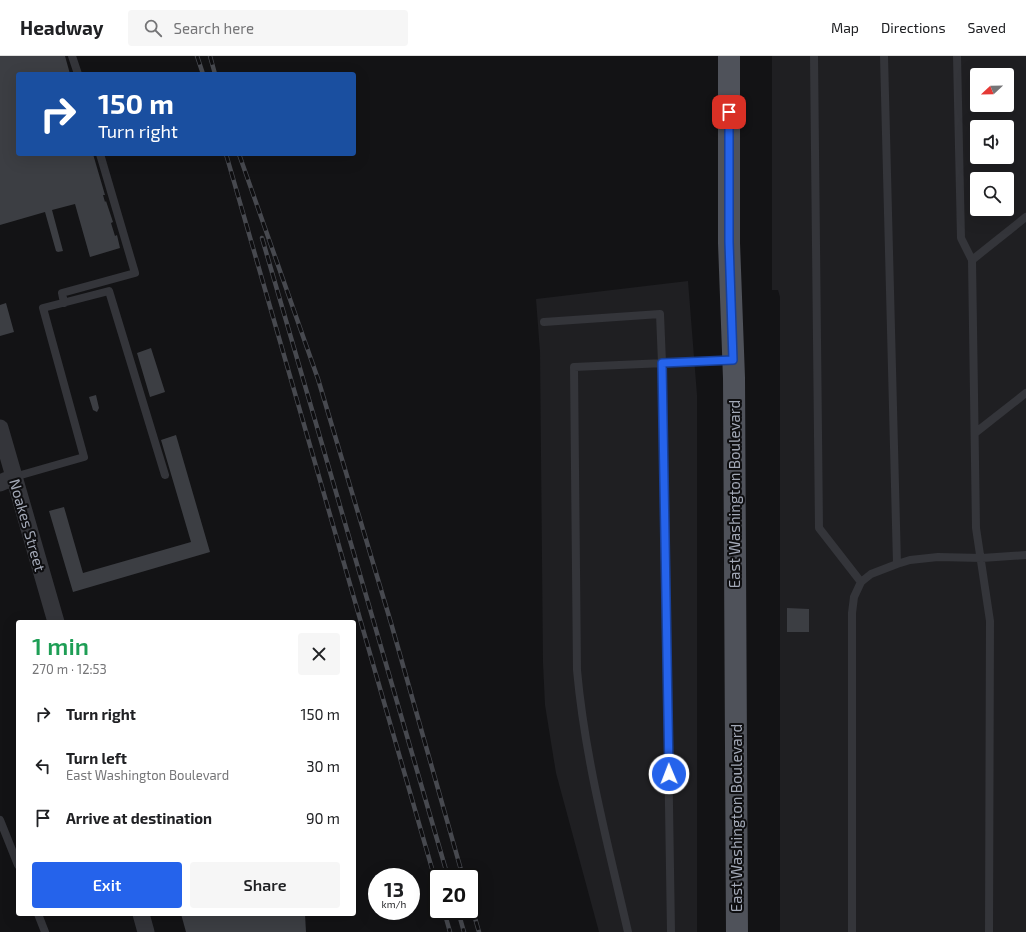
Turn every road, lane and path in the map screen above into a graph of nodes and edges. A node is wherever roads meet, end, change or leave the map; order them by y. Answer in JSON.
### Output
{"nodes":[{"id":1,"x":72,"y":56,"type":"edge"},
{"id":2,"x":729,"y":56,"type":"edge"},
{"id":3,"x":814,"y":56,"type":"edge"},
{"id":4,"x":884,"y":56,"type":"edge"},
{"id":5,"x":957,"y":56,"type":"edge"},
{"id":6,"x":77,"y":72,"type":"edge"},
{"id":7,"x":101,"y":156,"type":"edge"},
{"id":8,"x":1026,"y":217,"type":"edge"},
{"id":9,"x":972,"y":260,"type":"junction"},
{"id":10,"x":64,"y":302,"type":"junction"},
{"id":11,"x":544,"y":322,"type":"dead end"},
{"id":12,"x":733,"y":360,"type":"junction"},
{"id":13,"x":662,"y":363,"type":"junction"},
{"id":14,"x":1026,"y":393,"type":"edge"},
{"id":15,"x":0,"y":428,"type":"edge"},
{"id":16,"x":975,"y":433,"type":"junction"},
{"id":17,"x":165,"y":475,"type":"dead end"},
{"id":18,"x":7,"y":480,"type":"edge"},
{"id":19,"x":1026,"y":555,"type":"edge"},
{"id":20,"x":982,"y":558,"type":"junction"},
{"id":21,"x":897,"y":564,"type":"junction"},
{"id":22,"x":861,"y":582,"type":"junction"},
{"id":23,"x":55,"y":620,"type":"edge"},
{"id":24,"x":0,"y":820,"type":"edge"},
{"id":25,"x":16,"y":860,"type":"edge"},
{"id":26,"x":39,"y":916,"type":"edge"},
{"id":27,"x":142,"y":916,"type":"edge"},
{"id":28,"x":45,"y":932,"type":"edge"},
{"id":29,"x":146,"y":932,"type":"edge"},
{"id":30,"x":628,"y":932,"type":"edge"},
{"id":31,"x":671,"y":932,"type":"edge"},
{"id":32,"x":737,"y":932,"type":"edge"},
{"id":33,"x":852,"y":932,"type":"edge"},
{"id":34,"x":989,"y":932,"type":"edge"}],
"edges":[{"from":1,"to":6,"type":"lane"},
{"from":2,"to":12,"type":"main road","name":"East Washington Boulevard"},
{"from":3,"to":22,"type":"lane"},
{"from":4,"to":21,"type":"lane"},
{"from":5,"to":9,"type":"lane"},
{"from":7,"to":10,"type":"lane"},
{"from":8,"to":9,"type":"lane"},
{"from":9,"to":16,"type":"lane"},
{"from":10,"to":17,"type":"lane"},
{"from":10,"to":18,"type":"lane"},
{"from":11,"to":13,"type":"lane"},
{"from":12,"to":13,"type":"lane"},
{"from":12,"to":32,"type":"main road","name":"East Washington Boulevard"},
{"from":13,"to":30,"type":"lane"},
{"from":13,"to":31,"type":"lane"},
{"from":14,"to":16,"type":"lane"},
{"from":15,"to":18,"type":"street","name":"Noakes Street"},
{"from":16,"to":20,"type":"lane"},
{"from":18,"to":23,"type":"street","name":"Noakes Street"},
{"from":19,"to":20,"type":"lane"},
{"from":20,"to":21,"type":"lane"},
{"from":20,"to":34,"type":"lane"},
{"from":21,"to":22,"type":"lane"},
{"from":22,"to":33,"type":"lane"},
{"from":24,"to":25,"type":"lane"},
{"from":26,"to":28,"type":"lane"},
{"from":27,"to":29,"type":"street"}]}
